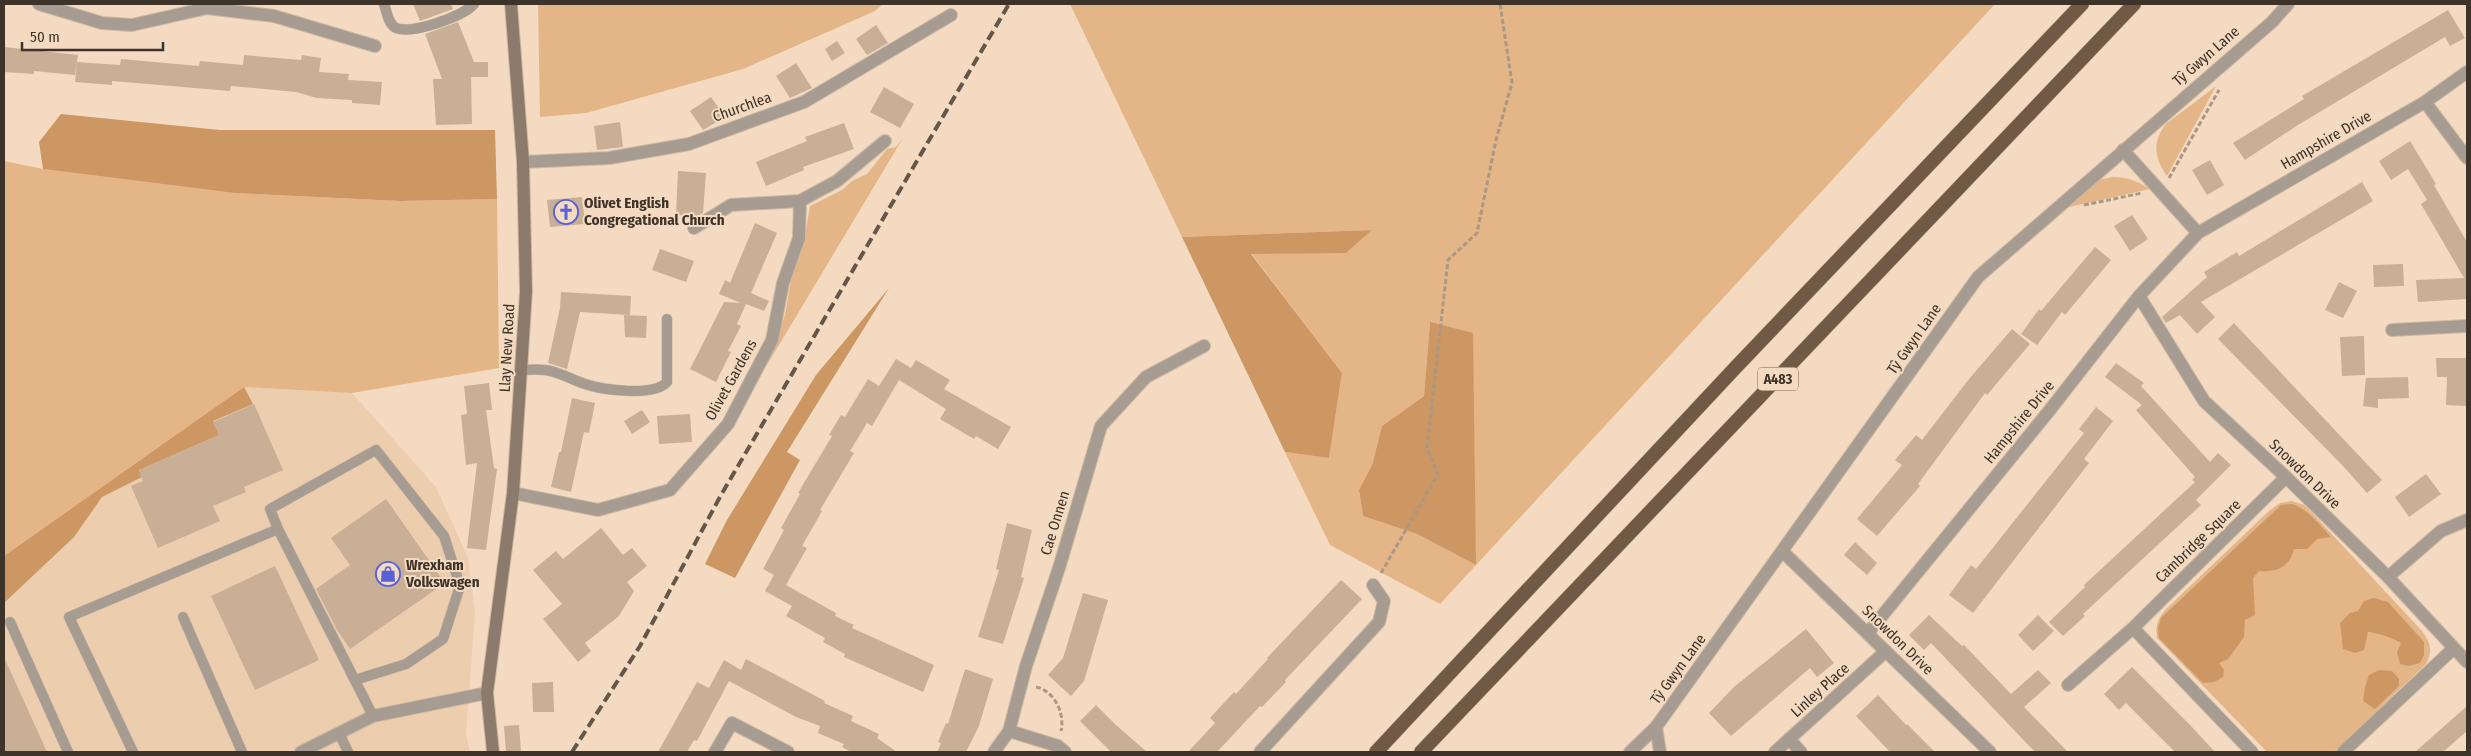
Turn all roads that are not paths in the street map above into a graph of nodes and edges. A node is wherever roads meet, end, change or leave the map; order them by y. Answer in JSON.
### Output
{"nodes":[{"id":1,"x":39,"y":4,"type":"edge"},
{"id":2,"x":384,"y":4,"type":"edge"},
{"id":3,"x":474,"y":4,"type":"edge"},
{"id":4,"x":511,"y":4,"type":"edge"},
{"id":5,"x":2082,"y":4,"type":"edge"},
{"id":6,"x":2134,"y":4,"type":"edge"},
{"id":7,"x":2288,"y":4,"type":"edge"},
{"id":8,"x":275,"y":10,"type":"edge"},
{"id":9,"x":951,"y":15,"type":"dead end"},
{"id":10,"x":375,"y":46,"type":"dead end"},
{"id":11,"x":2467,"y":72,"type":"edge"},
{"id":12,"x":2425,"y":102,"type":"junction"},
{"id":13,"x":886,"y":141,"type":"dead end"},
{"id":14,"x":2123,"y":150,"type":"junction"},
{"id":15,"x":2467,"y":158,"type":"edge"},
{"id":16,"x":523,"y":162,"type":"junction"},
{"id":17,"x":800,"y":201,"type":"junction"},
{"id":18,"x":694,"y":228,"type":"dead end"},
{"id":19,"x":2198,"y":233,"type":"junction"},
{"id":20,"x":2138,"y":296,"type":"junction"},
{"id":21,"x":667,"y":319,"type":"dead end"},
{"id":22,"x":2467,"y":326,"type":"edge"},
{"id":23,"x":2392,"y":330,"type":"dead end"},
{"id":24,"x":1204,"y":346,"type":"dead end"},
{"id":25,"x":522,"y":370,"type":"junction"},
{"id":26,"x":2286,"y":477,"type":"junction"},
{"id":27,"x":513,"y":494,"type":"junction"},
{"id":28,"x":2467,"y":520,"type":"edge"},
{"id":29,"x":278,"y":530,"type":"junction"},
{"id":30,"x":1783,"y":552,"type":"junction"},
{"id":31,"x":2388,"y":577,"type":"junction"},
{"id":32,"x":1378,"y":583,"type":"road end"},
{"id":33,"x":183,"y":617,"type":"dead end"},
{"id":34,"x":10,"y":622,"type":"dead end"},
{"id":35,"x":2133,"y":628,"type":"junction"},
{"id":36,"x":1868,"y":633,"type":"junction"},
{"id":37,"x":2454,"y":648,"type":"junction"},
{"id":38,"x":1886,"y":651,"type":"junction"},
{"id":39,"x":2467,"y":662,"type":"edge"},
{"id":40,"x":355,"y":680,"type":"junction"},
{"id":41,"x":2068,"y":685,"type":"dead end"},
{"id":42,"x":486,"y":693,"type":"junction"},
{"id":43,"x":373,"y":716,"type":"junction"},
{"id":44,"x":1656,"y":727,"type":"junction"},
{"id":45,"x":1009,"y":731,"type":"junction"},
{"id":46,"x":339,"y":733,"type":"junction"},
{"id":47,"x":1789,"y":739,"type":"junction"},
{"id":48,"x":1061,"y":749,"type":"edge"},
{"id":49,"x":68,"y":752,"type":"edge"},
{"id":50,"x":133,"y":752,"type":"edge"},
{"id":51,"x":242,"y":752,"type":"edge"},
{"id":52,"x":301,"y":752,"type":"edge"},
{"id":53,"x":348,"y":752,"type":"edge"},
{"id":54,"x":493,"y":752,"type":"edge"},
{"id":55,"x":715,"y":752,"type":"edge"},
{"id":56,"x":788,"y":752,"type":"edge"},
{"id":57,"x":994,"y":752,"type":"edge"},
{"id":58,"x":1260,"y":752,"type":"edge"},
{"id":59,"x":1376,"y":752,"type":"edge"},
{"id":60,"x":1421,"y":752,"type":"edge"},
{"id":61,"x":1630,"y":752,"type":"edge"},
{"id":62,"x":1660,"y":752,"type":"edge"},
{"id":63,"x":1775,"y":752,"type":"edge"},
{"id":64,"x":1801,"y":752,"type":"edge"},
{"id":65,"x":1990,"y":752,"type":"edge"},
{"id":66,"x":2252,"y":752,"type":"edge"},
{"id":67,"x":2342,"y":752,"type":"edge"}],
"edges":[{"from":1,"to":8,"type":"street"},
{"from":2,"to":3,"type":"lane"},
{"from":4,"to":16,"type":"main road","name":"Llay New Road"},
{"from":5,"to":59,"type":"highway","number":"A483"},
{"from":6,"to":60,"type":"highway","number":"A483"},
{"from":7,"to":14,"type":"street","name":"Tŷ Gwyn Lane"},
{"from":8,"to":10,"type":"street"},
{"from":9,"to":16,"type":"street","name":"Churchlea"},
{"from":11,"to":12,"type":"street","name":"Hampshire Drive"},
{"from":12,"to":15,"type":"street"},
{"from":12,"to":19,"type":"street","name":"Hampshire Drive"},
{"from":13,"to":17,"type":"street"},
{"from":14,"to":19,"type":"street"},
{"from":14,"to":30,"type":"street","name":"Tŷ Gwyn Lane"},
{"from":16,"to":25,"type":"main road","name":"Llay New Road"},
{"from":17,"to":18,"type":"street"},
{"from":17,"to":27,"type":"street","name":"Olivet Gardens"},
{"from":19,"to":20,"type":"street","name":"Hampshire Drive"},
{"from":20,"to":26,"type":"street","name":"Snowdon Drive"},
{"from":20,"to":36,"type":"street","name":"Hampshire Drive"},
{"from":21,"to":25,"type":"lane"},
{"from":22,"to":23,"type":"street"},
{"from":24,"to":45,"type":"street","name":"Cae Onnen"},
{"from":25,"to":27,"type":"main road","name":"Llay New Road"},
{"from":26,"to":31,"type":"street","name":"Snowdon Drive"},
{"from":26,"to":35,"type":"street","name":"Cambridge Square"},
{"from":27,"to":42,"type":"main road","name":"Llay New Road"},
{"from":28,"to":31,"type":"street"},
{"from":29,"to":40,"type":"lane"},
{"from":29,"to":40,"type":"lane"},
{"from":29,"to":50,"type":"lane"},
{"from":30,"to":36,"type":"street","name":"Snowdon Drive"},
{"from":30,"to":44,"type":"street","name":"Tŷ Gwyn Lane"},
{"from":31,"to":37,"type":"street","name":"Snowdon Drive"},
{"from":32,"to":58,"type":"street"},
{"from":33,"to":51,"type":"lane"},
{"from":34,"to":49,"type":"lane"},
{"from":35,"to":41,"type":"street","name":"Cambridge Square"},
{"from":35,"to":66,"type":"street"},
{"from":36,"to":38,"type":"street","name":"Snowdon Drive"},
{"from":37,"to":39,"type":"street","name":"Snowdon Drive"},
{"from":37,"to":67,"type":"street"},
{"from":38,"to":47,"type":"street","name":"Linley Place"},
{"from":38,"to":65,"type":"street","name":"Snowdon Drive"},
{"from":40,"to":43,"type":"lane"},
{"from":42,"to":43,"type":"street"},
{"from":42,"to":54,"type":"main road","name":"Llay New Road"},
{"from":43,"to":46,"type":"street"},
{"from":44,"to":61,"type":"street","name":"Tŷ Gwyn Lane"},
{"from":44,"to":62,"type":"street"},
{"from":45,"to":48,"type":"street"},
{"from":45,"to":57,"type":"street","name":"Cae Onnen"},
{"from":46,"to":52,"type":"street"},
{"from":46,"to":53,"type":"lane"},
{"from":47,"to":63,"type":"street","name":"Linley Place"},
{"from":47,"to":64,"type":"street"},
{"from":55,"to":56,"type":"street"}]}
